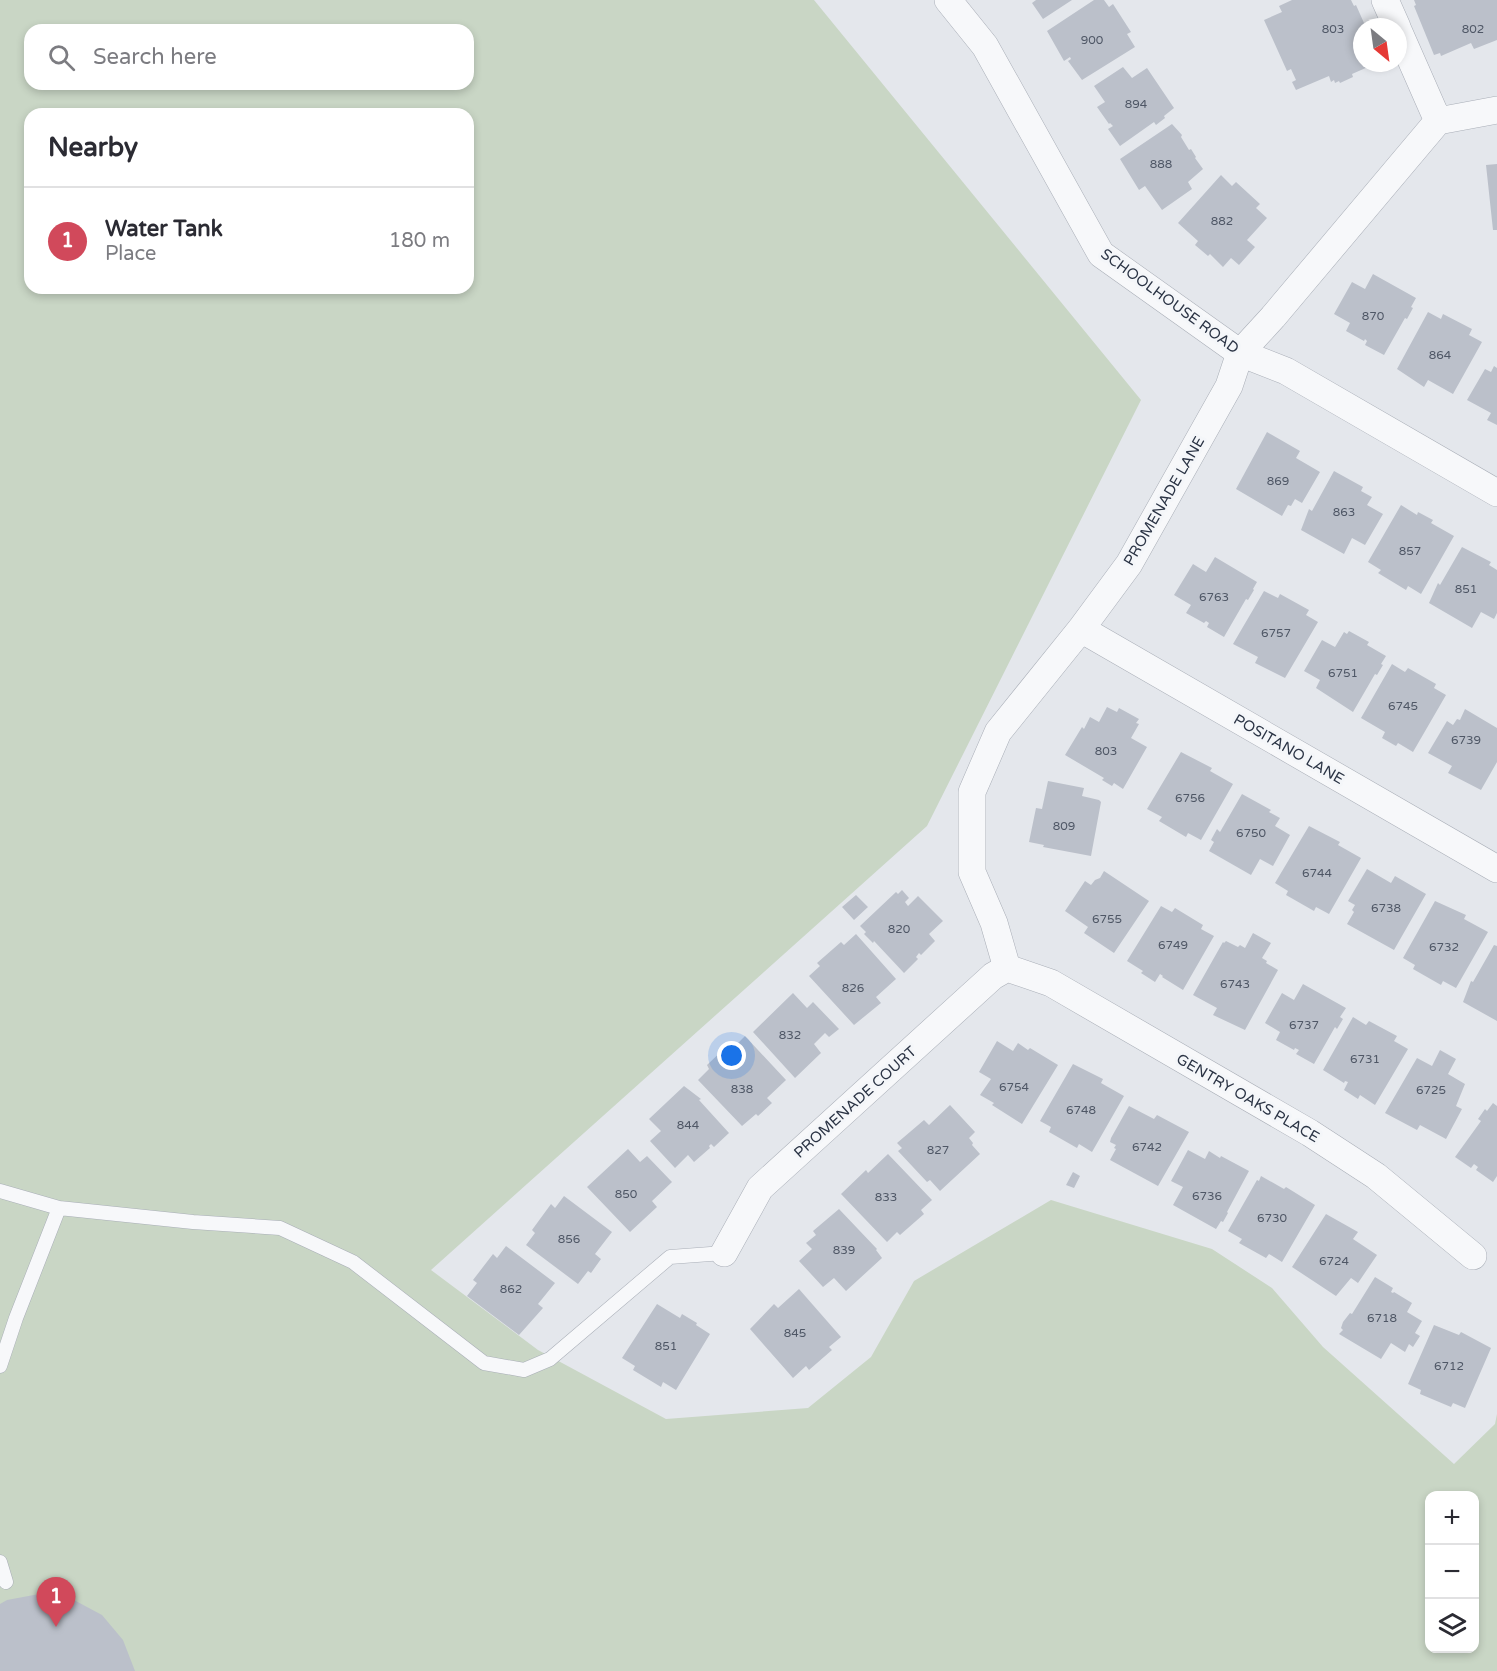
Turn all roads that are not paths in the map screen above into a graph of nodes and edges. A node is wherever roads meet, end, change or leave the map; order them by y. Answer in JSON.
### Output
{"nodes":[{"id":1,"x":948,"y":0,"type":"edge"},
{"id":2,"x":1385,"y":0,"type":"edge"},
{"id":3,"x":1392,"y":18,"type":"edge"},
{"id":4,"x":1407,"y":51,"type":"edge"},
{"id":5,"x":1497,"y":110,"type":"edge"},
{"id":6,"x":1438,"y":121,"type":"junction"},
{"id":7,"x":1240,"y":353,"type":"junction"},
{"id":8,"x":1497,"y":493,"type":"edge"},
{"id":9,"x":1081,"y":629,"type":"junction"},
{"id":10,"x":1497,"y":869,"type":"edge"},
{"id":11,"x":1007,"y":968,"type":"junction"},
{"id":12,"x":0,"y":1191,"type":"edge"},
{"id":13,"x":59,"y":1208,"type":"junction"},
{"id":14,"x":724,"y":1253,"type":"joint"},
{"id":15,"x":1473,"y":1256,"type":"dead end"},
{"id":16,"x":0,"y":1366,"type":"edge"},
{"id":17,"x":0,"y":1562,"type":"edge"},
{"id":18,"x":6,"y":1582,"type":"dead end"}],
"edges":[{"from":1,"to":7,"type":"street","name":"SCHOOLHOUSE ROAD"},
{"from":2,"to":3,"type":"street"},
{"from":4,"to":6,"type":"street"},
{"from":5,"to":6,"type":"street"},
{"from":6,"to":7,"type":"street","name":"PROMENADE LANE"},
{"from":7,"to":8,"type":"street","name":"SCHOOLHOUSE ROAD"},
{"from":7,"to":9,"type":"street","name":"PROMENADE LANE"},
{"from":9,"to":10,"type":"street","name":"POSITANO LANE"},
{"from":9,"to":11,"type":"street","name":"PROMENADE LANE"},
{"from":11,"to":14,"type":"street","name":"PROMENADE COURT"},
{"from":11,"to":15,"type":"street","name":"GENTRY OAKS PLACE"},
{"from":12,"to":13,"type":"lane"},
{"from":13,"to":14,"type":"lane"},
{"from":13,"to":16,"type":"lane"},
{"from":17,"to":18,"type":"lane"}]}
